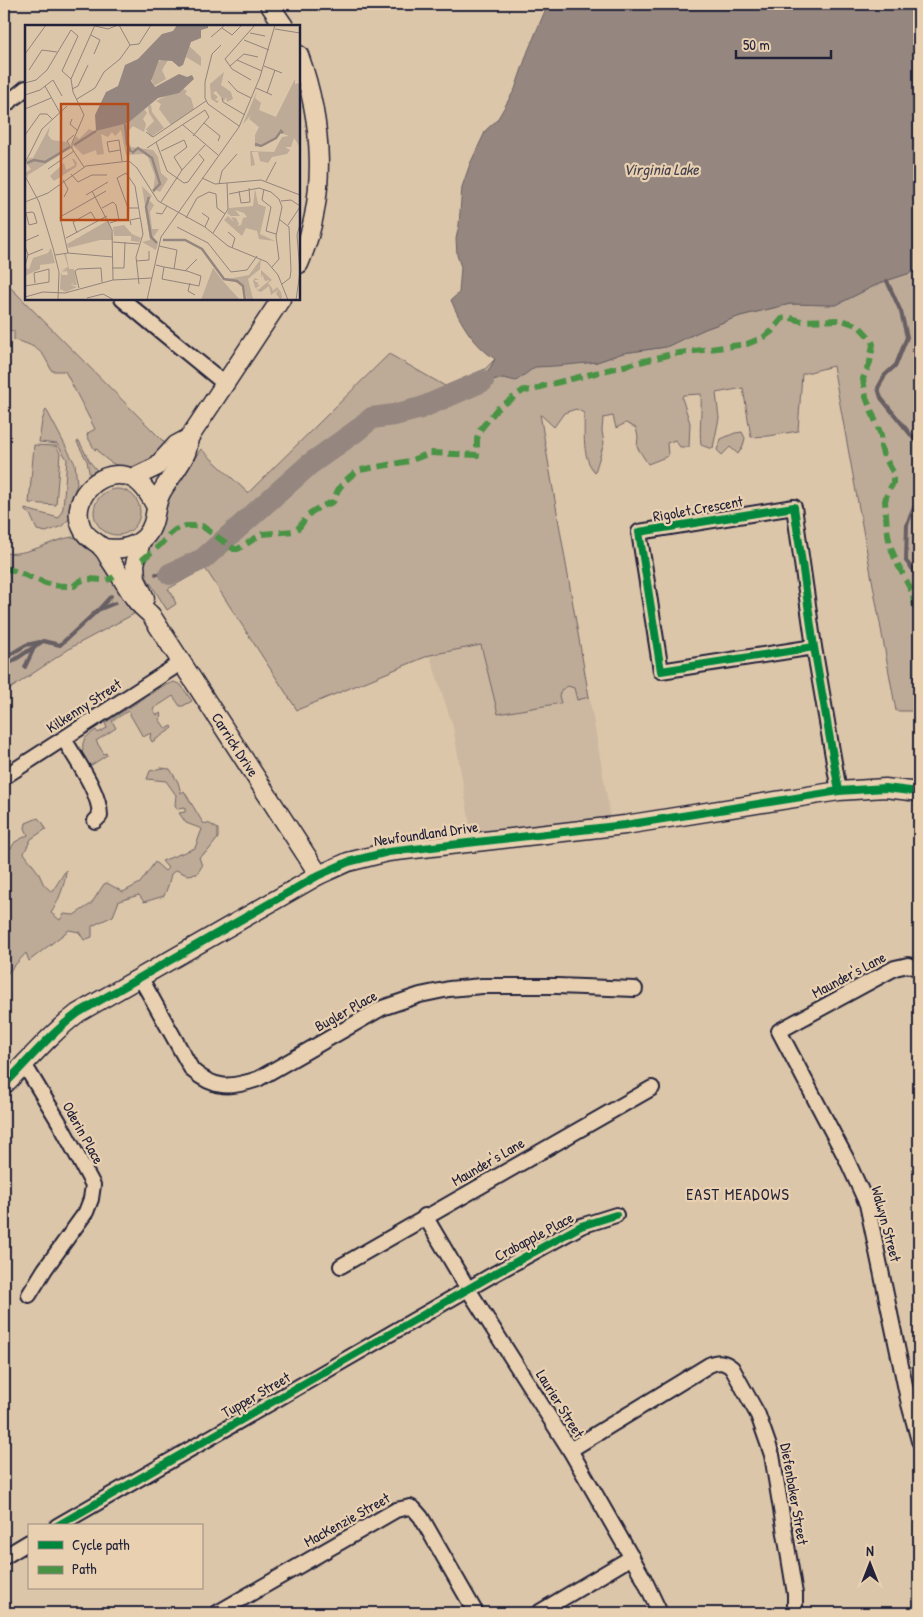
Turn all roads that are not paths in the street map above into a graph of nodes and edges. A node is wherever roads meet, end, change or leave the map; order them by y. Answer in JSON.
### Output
{"nodes":[{"id":1,"x":269,"y":4,"type":"edge"},
{"id":2,"x":283,"y":25,"type":"edge"},
{"id":3,"x":300,"y":58,"type":"edge"},
{"id":4,"x":25,"y":89,"type":"edge"},
{"id":5,"x":4,"y":106,"type":"edge"},
{"id":6,"x":300,"y":261,"type":"edge"},
{"id":7,"x":123,"y":300,"type":"edge"},
{"id":8,"x":280,"y":300,"type":"edge"},
{"id":9,"x":224,"y":383,"type":"junction"},
{"id":10,"x":188,"y":438,"type":"junction"},
{"id":11,"x":133,"y":478,"type":"junction"},
{"id":12,"x":156,"y":507,"type":"junction"},
{"id":13,"x":141,"y":541,"type":"junction"},
{"id":14,"x":102,"y":548,"type":"junction"},
{"id":15,"x":151,"y":615,"type":"junction"},
{"id":16,"x":814,"y":647,"type":"junction"},
{"id":17,"x":182,"y":662,"type":"junction"},
{"id":18,"x":64,"y":739,"type":"junction"},
{"id":19,"x":4,"y":777,"type":"edge"},
{"id":20,"x":839,"y":791,"type":"junction"},
{"id":21,"x":919,"y":792,"type":"edge"},
{"id":22,"x":96,"y":821,"type":"dead end"},
{"id":23,"x":319,"y":875,"type":"junction"},
{"id":24,"x":914,"y":967,"type":"edge"},
{"id":25,"x":140,"y":976,"type":"junction"},
{"id":26,"x":635,"y":989,"type":"dead end"},
{"id":27,"x":779,"y":1031,"type":"joint"},
{"id":28,"x":24,"y":1064,"type":"junction"},
{"id":29,"x":4,"y":1085,"type":"edge"},
{"id":30,"x":652,"y":1088,"type":"dead end"},
{"id":31,"x":616,"y":1215,"type":"dead end"},
{"id":32,"x":425,"y":1216,"type":"junction"},
{"id":33,"x":340,"y":1266,"type":"dead end"},
{"id":34,"x":468,"y":1289,"type":"junction"},
{"id":35,"x":29,"y":1295,"type":"dead end"},
{"id":36,"x":919,"y":1441,"type":"edge"},
{"id":37,"x":570,"y":1450,"type":"junction"},
{"id":38,"x":60,"y":1524,"type":"edge"},
{"id":39,"x":28,"y":1543,"type":"edge"},
{"id":40,"x":4,"y":1557,"type":"edge"},
{"id":41,"x":632,"y":1557,"type":"junction"},
{"id":42,"x":218,"y":1613,"type":"edge"},
{"id":43,"x":476,"y":1613,"type":"edge"},
{"id":44,"x":538,"y":1613,"type":"edge"},
{"id":45,"x":660,"y":1613,"type":"edge"},
{"id":46,"x":795,"y":1613,"type":"edge"}],
"edges":[{"from":1,"to":2,"type":"street"},
{"from":3,"to":6,"type":"street"},
{"from":4,"to":5,"type":"street"},
{"from":7,"to":9,"type":"street"},
{"from":8,"to":9,"type":"street","name":"Carrick Drive"},
{"from":9,"to":10,"type":"street","name":"Carrick Drive"},
{"from":10,"to":11,"type":"street","name":"Carrick Drive"},
{"from":10,"to":12,"type":"street","name":"Carrick Drive"},
{"from":11,"to":12,"type":"street"},
{"from":11,"to":14,"type":"street","name":"Carrick Drive"},
{"from":12,"to":13,"type":"street","name":"Carrick Drive"},
{"from":13,"to":14,"type":"street"},
{"from":13,"to":15,"type":"street","name":"Carrick Drive"},
{"from":14,"to":15,"type":"street","name":"Carrick Drive"},
{"from":15,"to":17,"type":"street","name":"Carrick Drive"},
{"from":16,"to":16,"type":"street","name":"Rigolet Crescent"},
{"from":16,"to":20,"type":"street","name":"Rigolet Crescent"},
{"from":17,"to":18,"type":"street","name":"Kilkenny Street"},
{"from":17,"to":23,"type":"street","name":"Carrick Drive"},
{"from":18,"to":19,"type":"street","name":"Kilkenny Street"},
{"from":18,"to":22,"type":"street"},
{"from":20,"to":21,"type":"street","name":"Newfoundland Drive"},
{"from":20,"to":23,"type":"street","name":"Newfoundland Drive"},
{"from":23,"to":25,"type":"street","name":"Newfoundland Drive"},
{"from":24,"to":27,"type":"street","name":"Maunder's Lane"},
{"from":25,"to":26,"type":"street","name":"Bugler Place"},
{"from":25,"to":28,"type":"street","name":"Newfoundland Drive"},
{"from":27,"to":36,"type":"street","name":"Walwyn Street"},
{"from":28,"to":29,"type":"street","name":"Newfoundland Drive"},
{"from":28,"to":35,"type":"street","name":"Oderin Place"},
{"from":30,"to":32,"type":"street","name":"Maunder's Lane"},
{"from":31,"to":34,"type":"street","name":"Crabapple Place"},
{"from":32,"to":33,"type":"street","name":"Maunder's Lane"},
{"from":32,"to":34,"type":"street","name":"Laurier Street"},
{"from":34,"to":37,"type":"street","name":"Laurier Street"},
{"from":34,"to":38,"type":"street","name":"Tupper Street"},
{"from":37,"to":41,"type":"street","name":"Laurier Street"},
{"from":37,"to":46,"type":"street","name":"Diefenbaker Street"},
{"from":39,"to":40,"type":"street"},
{"from":41,"to":44,"type":"street"},
{"from":41,"to":45,"type":"street","name":"Laurier Street"},
{"from":42,"to":43,"type":"street","name":"MacKenzie Street"}]}
